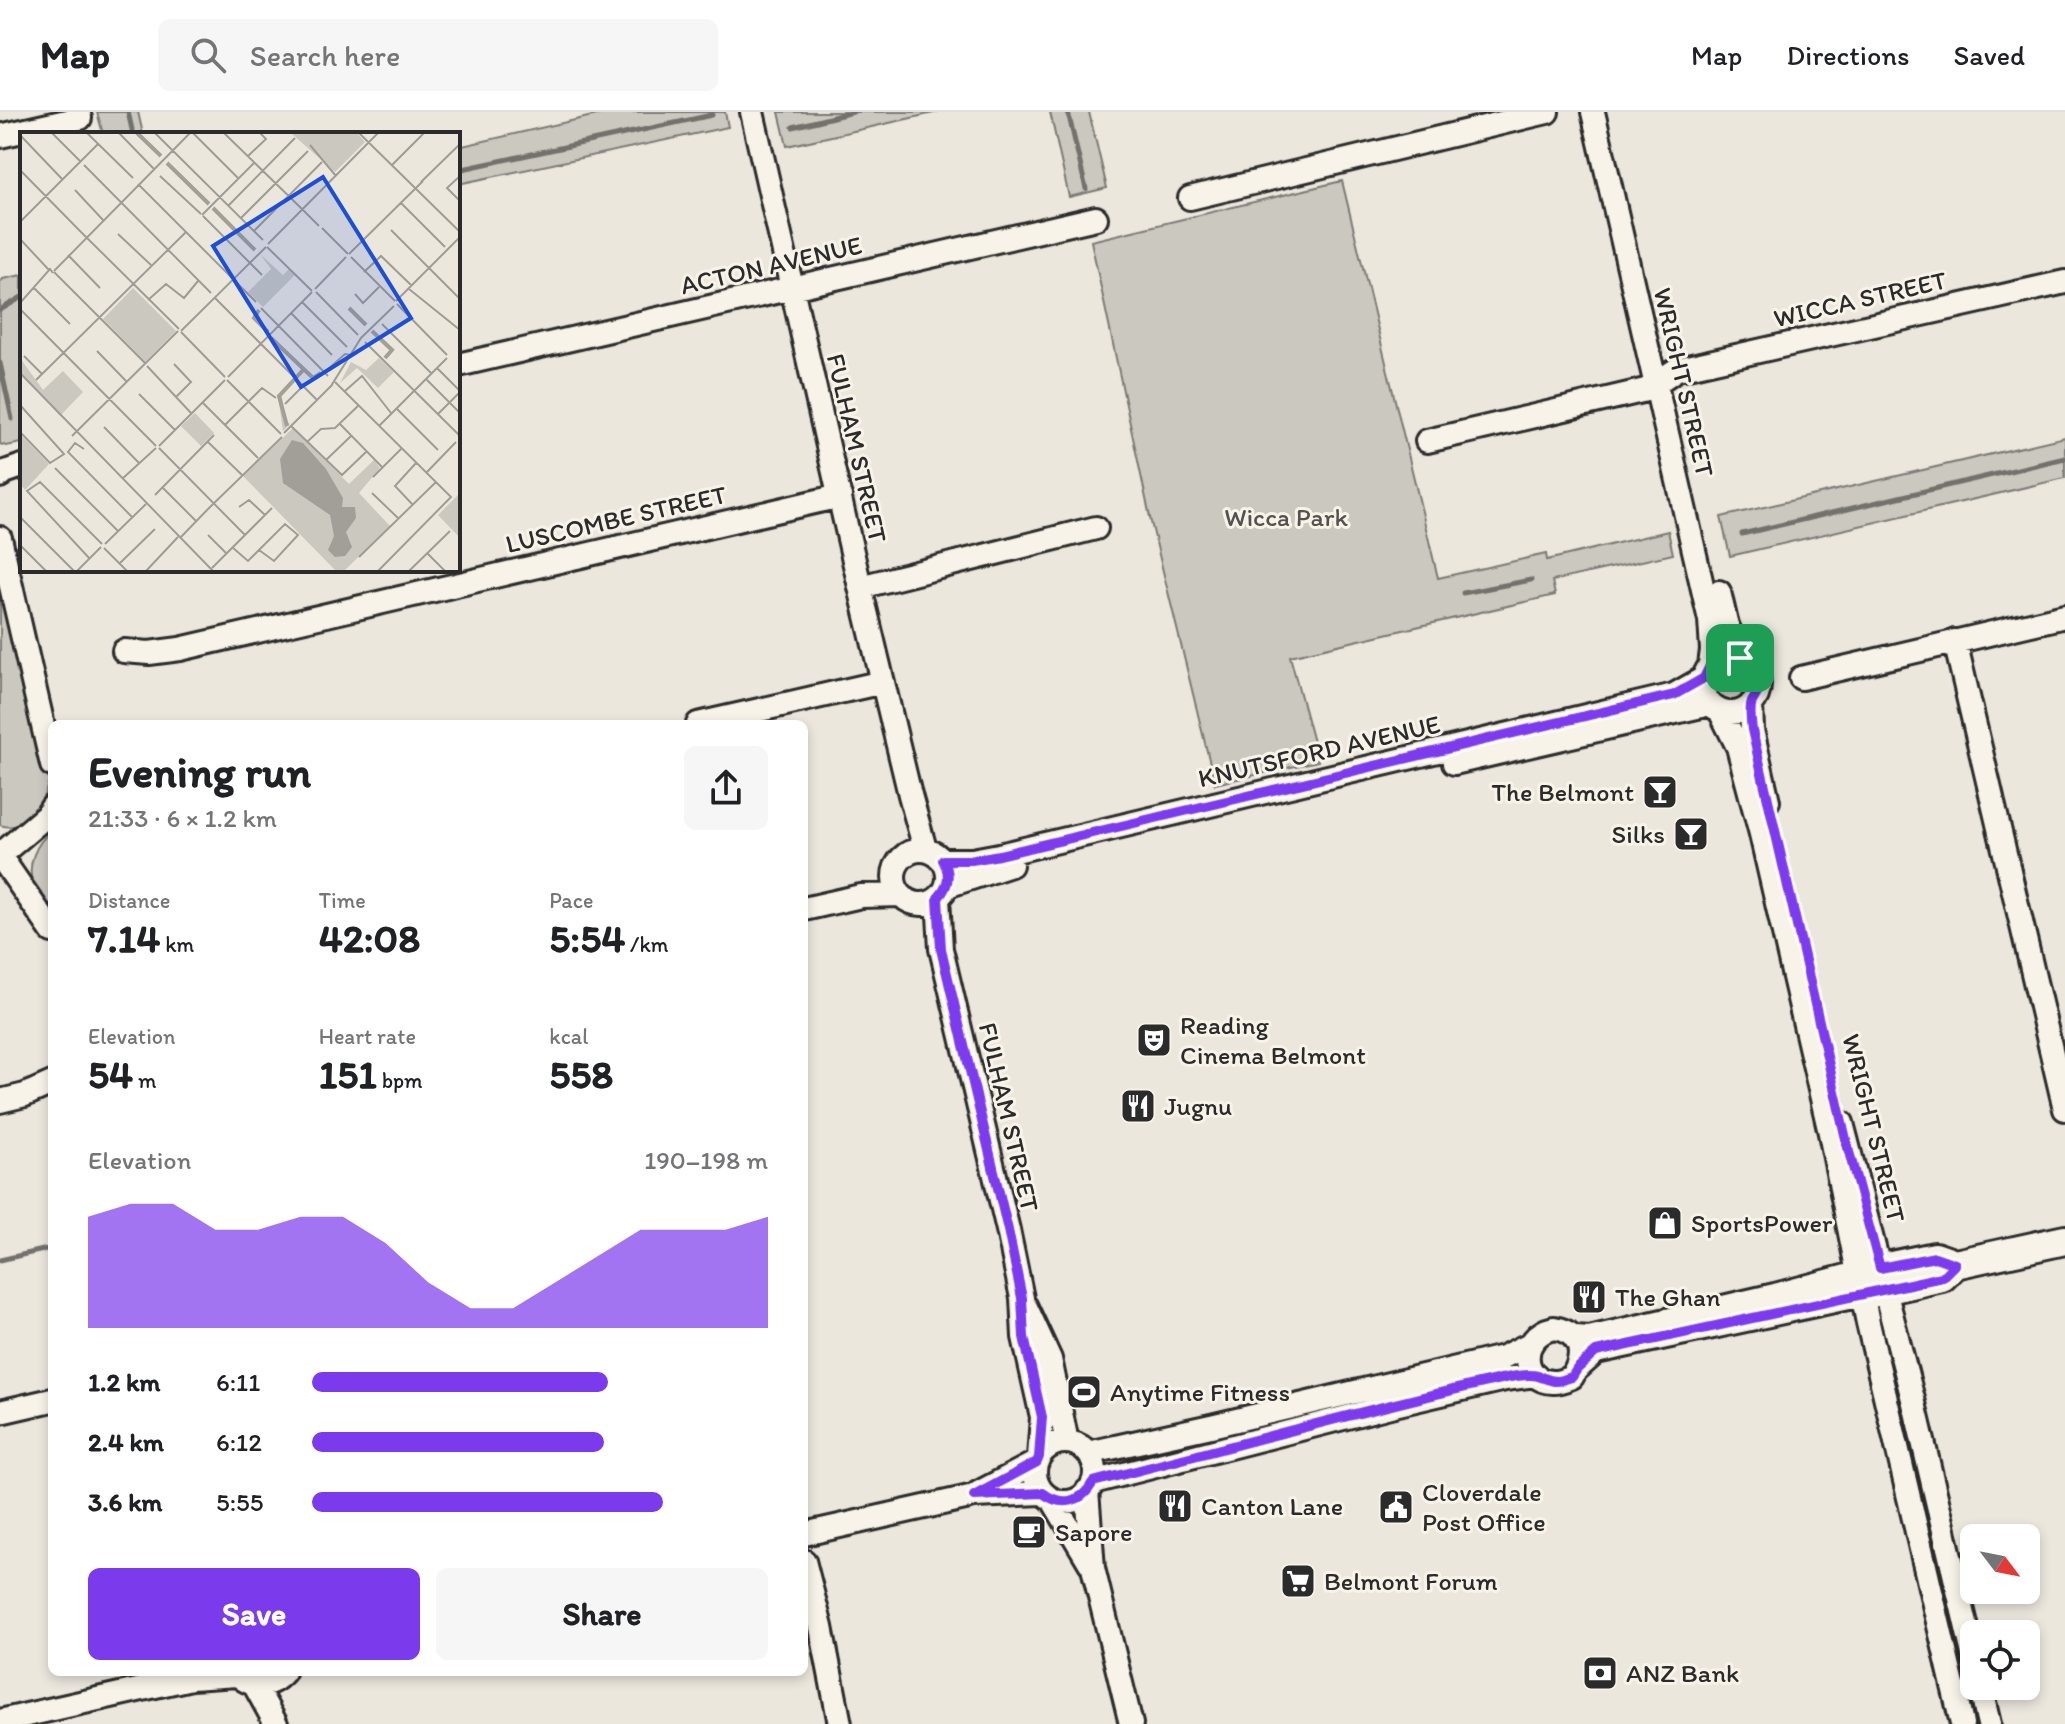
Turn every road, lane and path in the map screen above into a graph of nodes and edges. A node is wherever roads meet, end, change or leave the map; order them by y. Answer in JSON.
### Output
{"nodes":[{"id":1,"x":752,"y":112,"type":"edge"},
{"id":2,"x":1547,"y":112,"type":"edge"},
{"id":3,"x":1593,"y":112,"type":"edge"},
{"id":4,"x":1606,"y":112,"type":"edge"},
{"id":5,"x":80,"y":118,"type":"dead end"},
{"id":6,"x":0,"y":136,"type":"edge"},
{"id":7,"x":1190,"y":198,"type":"dead end"},
{"id":8,"x":1096,"y":218,"type":"dead end"},
{"id":9,"x":2065,"y":282,"type":"edge"},
{"id":10,"x":792,"y":289,"type":"junction"},
{"id":11,"x":460,"y":365,"type":"edge"},
{"id":12,"x":1662,"y":379,"type":"junction"},
{"id":13,"x":1427,"y":441,"type":"dead end"},
{"id":14,"x":20,"y":467,"type":"edge"},
{"id":15,"x":0,"y":476,"type":"edge"},
{"id":16,"x":840,"y":496,"type":"junction"},
{"id":17,"x":1096,"y":528,"type":"dead end"},
{"id":18,"x":0,"y":538,"type":"edge"},
{"id":19,"x":860,"y":587,"type":"junction"},
{"id":20,"x":2065,"y":616,"type":"edge"},
{"id":21,"x":1955,"y":641,"type":"junction"},
{"id":22,"x":124,"y":651,"type":"dead end"},
{"id":23,"x":1740,"y":658,"type":"junction"},
{"id":24,"x":1707,"y":672,"type":"junction"},
{"id":25,"x":1801,"y":678,"type":"dead end"},
{"id":26,"x":883,"y":682,"type":"junction"},
{"id":27,"x":1751,"y":704,"type":"junction"},
{"id":28,"x":1715,"y":708,"type":"junction"},
{"id":29,"x":716,"y":720,"type":"edge"},
{"id":30,"x":48,"y":748,"type":"edge"},
{"id":31,"x":48,"y":812,"type":"edge"},
{"id":32,"x":925,"y":854,"type":"junction"},
{"id":33,"x":0,"y":856,"type":"edge"},
{"id":34,"x":903,"y":891,"type":"junction"},
{"id":35,"x":942,"y":892,"type":"junction"},
{"id":36,"x":808,"y":908,"type":"edge"},
{"id":37,"x":48,"y":925,"type":"edge"},
{"id":38,"x":941,"y":949,"type":"junction"},
{"id":39,"x":48,"y":1085,"type":"edge"},
{"id":40,"x":0,"y":1101,"type":"edge"},
{"id":41,"x":2065,"y":1109,"type":"edge"},
{"id":42,"x":2065,"y":1240,"type":"edge"},
{"id":43,"x":1871,"y":1281,"type":"junction"},
{"id":44,"x":1022,"y":1298,"type":"junction"},
{"id":45,"x":1575,"y":1337,"type":"junction"},
{"id":46,"x":1530,"y":1344,"type":"junction"},
{"id":47,"x":1577,"y":1369,"type":"junction"},
{"id":48,"x":1536,"y":1375,"type":"junction"},
{"id":49,"x":48,"y":1401,"type":"edge"},
{"id":50,"x":0,"y":1412,"type":"edge"},
{"id":51,"x":1067,"y":1442,"type":"junction"},
{"id":52,"x":1088,"y":1453,"type":"junction"},
{"id":53,"x":1038,"y":1460,"type":"junction"},
{"id":54,"x":1090,"y":1487,"type":"junction"},
{"id":55,"x":974,"y":1496,"type":"junction"},
{"id":56,"x":1047,"y":1496,"type":"junction"},
{"id":57,"x":808,"y":1533,"type":"edge"},
{"id":58,"x":1093,"y":1568,"type":"junction"},
{"id":59,"x":808,"y":1577,"type":"edge"},
{"id":60,"x":1965,"y":1620,"type":"edge"},
{"id":61,"x":191,"y":1676,"type":"edge"},
{"id":62,"x":218,"y":1676,"type":"edge"},
{"id":63,"x":280,"y":1676,"type":"edge"},
{"id":64,"x":242,"y":1677,"type":"edge"},
{"id":65,"x":1983,"y":1700,"type":"edge"},
{"id":66,"x":0,"y":1721,"type":"edge"},
{"id":67,"x":840,"y":1724,"type":"edge"},
{"id":68,"x":1131,"y":1724,"type":"edge"},
{"id":69,"x":1962,"y":1724,"type":"edge"},
{"id":70,"x":1989,"y":1724,"type":"edge"}],
"edges":[{"from":1,"to":10,"type":"street","name":"FULHAM STREET"},
{"from":2,"to":7,"type":"street"},
{"from":3,"to":12,"type":"street","name":"WRIGHT STREET"},
{"from":4,"to":12,"type":"street","name":"WRIGHT STREET"},
{"from":5,"to":6,"type":"street"},
{"from":8,"to":10,"type":"street","name":"ACTON AVENUE"},
{"from":9,"to":12,"type":"street","name":"WICCA STREET"},
{"from":10,"to":11,"type":"street","name":"ACTON AVENUE"},
{"from":10,"to":16,"type":"street","name":"FULHAM STREET"},
{"from":12,"to":13,"type":"street","name":"WICCA STREET"},
{"from":12,"to":23,"type":"street","name":"WRIGHT STREET"},
{"from":12,"to":24,"type":"street","name":"WRIGHT STREET"},
{"from":14,"to":15,"type":"street"},
{"from":16,"to":19,"type":"street","name":"FULHAM STREET"},
{"from":16,"to":22,"type":"street","name":"LUSCOMBE STREET"},
{"from":17,"to":19,"type":"street"},
{"from":18,"to":30,"type":"street"},
{"from":19,"to":26,"type":"street","name":"FULHAM STREET"},
{"from":20,"to":21,"type":"street"},
{"from":21,"to":25,"type":"street"},
{"from":21,"to":41,"type":"street"},
{"from":23,"to":24,"type":"street"},
{"from":23,"to":27,"type":"street","name":"WRIGHT STREET"},
{"from":24,"to":28,"type":"street","name":"WRIGHT STREET"},
{"from":24,"to":32,"type":"street","name":"KNUTSFORD AVENUE"},
{"from":26,"to":29,"type":"street"},
{"from":26,"to":32,"type":"street","name":"FULHAM STREET"},
{"from":27,"to":28,"type":"street"},
{"from":27,"to":43,"type":"street","name":"WRIGHT STREET"},
{"from":28,"to":35,"type":"street","name":"KNUTSFORD AVENUE"},
{"from":28,"to":43,"type":"street","name":"WRIGHT STREET"},
{"from":31,"to":33,"type":"street"},
{"from":32,"to":34,"type":"street"},
{"from":32,"to":35,"type":"street","name":"FULHAM STREET"},
{"from":33,"to":37,"type":"street"},
{"from":34,"to":35,"type":"street"},
{"from":34,"to":36,"type":"street"},
{"from":34,"to":38,"type":"street","name":"FULHAM STREET"},
{"from":35,"to":38,"type":"street","name":"FULHAM STREET"},
{"from":38,"to":44,"type":"street","name":"FULHAM STREET"},
{"from":39,"to":40,"type":"street"},
{"from":42,"to":43,"type":"main road"},
{"from":43,"to":45,"type":"street"},
{"from":43,"to":47,"type":"street"},
{"from":43,"to":60,"type":"street","name":"WRIGHT STREET"},
{"from":43,"to":69,"type":"street","name":"WRIGHT STREET"},
{"from":44,"to":51,"type":"street","name":"FULHAM STREET"},
{"from":44,"to":53,"type":"street","name":"FULHAM STREET"},
{"from":45,"to":46,"type":"street"},
{"from":45,"to":47,"type":"street"},
{"from":46,"to":48,"type":"street"},
{"from":46,"to":52,"type":"street"},
{"from":47,"to":48,"type":"street"},
{"from":48,"to":54,"type":"street"},
{"from":49,"to":50,"type":"street"},
{"from":51,"to":52,"type":"street"},
{"from":51,"to":53,"type":"street"},
{"from":52,"to":54,"type":"street"},
{"from":53,"to":55,"type":"street"},
{"from":53,"to":56,"type":"street"},
{"from":54,"to":56,"type":"street"},
{"from":54,"to":58,"type":"street"},
{"from":55,"to":56,"type":"street"},
{"from":55,"to":57,"type":"street"},
{"from":56,"to":58,"type":"street"},
{"from":58,"to":68,"type":"street"},
{"from":59,"to":67,"type":"street"},
{"from":61,"to":66,"type":"street"},
{"from":62,"to":64,"type":"street"},
{"from":63,"to":64,"type":"street"},
{"from":63,"to":64,"type":"street"},
{"from":65,"to":70,"type":"street"}]}
